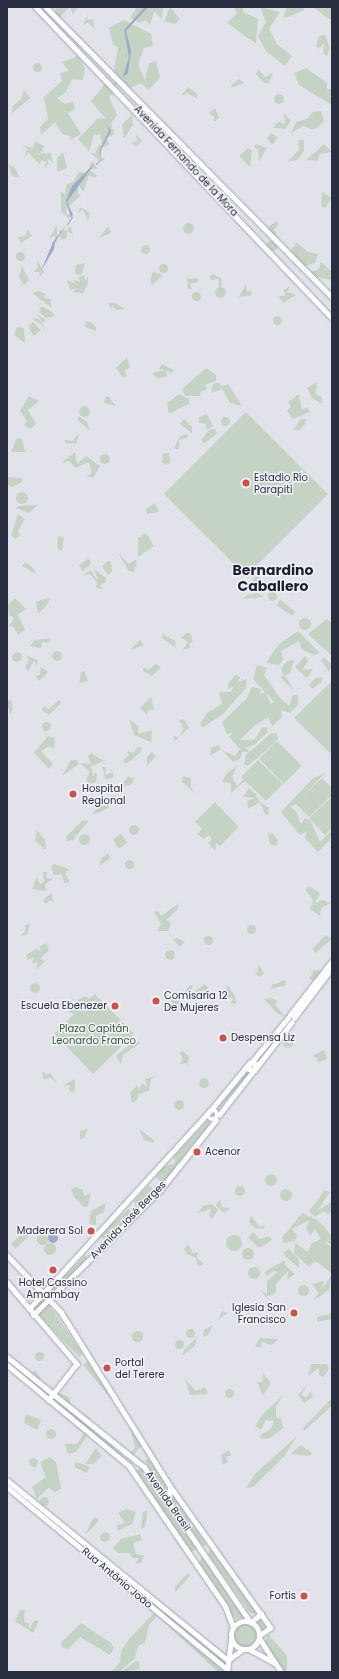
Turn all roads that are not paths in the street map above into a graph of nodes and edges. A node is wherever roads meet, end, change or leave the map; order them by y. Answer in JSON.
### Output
{"nodes":[{"id":1,"x":36,"y":7,"type":"edge"},
{"id":2,"x":46,"y":7,"type":"edge"},
{"id":3,"x":332,"y":297,"type":"edge"},
{"id":4,"x":332,"y":318,"type":"edge"},
{"id":5,"x":332,"y":961,"type":"edge"},
{"id":6,"x":332,"y":968,"type":"edge"},
{"id":7,"x":291,"y":1018,"type":"junction"},
{"id":8,"x":250,"y":1064,"type":"junction"},
{"id":9,"x":255,"y":1069,"type":"junction"},
{"id":10,"x":210,"y":1112,"type":"junction"},
{"id":11,"x":219,"y":1115,"type":"junction"},
{"id":12,"x":216,"y":1120,"type":"junction"},
{"id":13,"x":7,"y":1255,"type":"edge"},
{"id":14,"x":7,"y":1282,"type":"edge"},
{"id":15,"x":44,"y":1293,"type":"junction"},
{"id":16,"x":49,"y":1299,"type":"junction"},
{"id":17,"x":29,"y":1310,"type":"junction"},
{"id":18,"x":34,"y":1315,"type":"junction"},
{"id":19,"x":7,"y":1357,"type":"edge"},
{"id":20,"x":7,"y":1365,"type":"edge"},
{"id":21,"x":53,"y":1395,"type":"junction"},
{"id":22,"x":49,"y":1400,"type":"junction"},
{"id":23,"x":7,"y":1480,"type":"edge"},
{"id":24,"x":170,"y":1486,"type":"junction"},
{"id":25,"x":7,"y":1487,"type":"edge"},
{"id":26,"x":169,"y":1501,"type":"junction"},
{"id":27,"x":38,"y":1503,"type":"junction"},
{"id":28,"x":34,"y":1508,"type":"junction"},
{"id":29,"x":104,"y":1556,"type":"junction"},
{"id":30,"x":98,"y":1562,"type":"junction"},
{"id":31,"x":261,"y":1614,"type":"junction"},
{"id":32,"x":250,"y":1622,"type":"junction"},
{"id":33,"x":233,"y":1627,"type":"junction"},
{"id":34,"x":259,"y":1638,"type":"junction"},
{"id":35,"x":232,"y":1640,"type":"junction"},
{"id":36,"x":243,"y":1649,"type":"junction"},
{"id":37,"x":249,"y":1649,"type":"junction"},
{"id":38,"x":228,"y":1660,"type":"junction"},
{"id":39,"x":276,"y":1665,"type":"junction"},
{"id":40,"x":227,"y":1670,"type":"edge"},
{"id":41,"x":280,"y":1672,"type":"edge"}],
"edges":[{"from":1,"to":4,"type":"main road","name":"Avenida Fernando de la Mora"},
{"from":2,"to":3,"type":"main road","name":"Avenida Fernando de la Mora"},
{"from":5,"to":7,"type":"main road","name":"Avenida José Berges"},
{"from":6,"to":7,"type":"main road","name":"Avenida José Berges"},
{"from":7,"to":8,"type":"main road","name":"Avenida José Berges"},
{"from":7,"to":9,"type":"main road","name":"Avenida José Berges"},
{"from":8,"to":9,"type":"main road"},
{"from":8,"to":10,"type":"main road","name":"Avenida José Berges"},
{"from":9,"to":11,"type":"main road","name":"Avenida José Berges"},
{"from":10,"to":11,"type":"main road"},
{"from":10,"to":12,"type":"main road"},
{"from":10,"to":15,"type":"main road","name":"Avenida José Berges"},
{"from":11,"to":12,"type":"main road","name":"Avenida José Berges"},
{"from":12,"to":16,"type":"main road","name":"Avenida José Berges"},
{"from":13,"to":15,"type":"main road"},
{"from":14,"to":17,"type":"main road"},
{"from":15,"to":16,"type":"main road"},
{"from":15,"to":17,"type":"main road","name":"Avenida José Berges"},
{"from":16,"to":18,"type":"main road","name":"Avenida José Berges"},
{"from":16,"to":24,"type":"main road"},
{"from":17,"to":18,"type":"main road"},
{"from":18,"to":21,"type":"main road"},
{"from":19,"to":21,"type":"main road","name":"Avenida Brasil"},
{"from":20,"to":22,"type":"main road","name":"Avenida Brasil"},
{"from":21,"to":22,"type":"main road"},
{"from":21,"to":26,"type":"main road","name":"Avenida Brasil"},
{"from":22,"to":33,"type":"main road","name":"Avenida Brasil"},
{"from":23,"to":27,"type":"main road","name":"Rua Antônio João"},
{"from":24,"to":26,"type":"main road"},
{"from":24,"to":31,"type":"main road"},
{"from":25,"to":28,"type":"main road","name":"Rua Antônio João"},
{"from":26,"to":32,"type":"main road","name":"Avenida Brasil"},
{"from":27,"to":28,"type":"main road"},
{"from":27,"to":29,"type":"main road","name":"Rua Antônio João"},
{"from":28,"to":30,"type":"main road","name":"Rua Antônio João"},
{"from":29,"to":30,"type":"main road"},
{"from":29,"to":38,"type":"main road","name":"Rua Antônio João"},
{"from":30,"to":40,"type":"main road","name":"Rua Antônio João"},
{"from":31,"to":32,"type":"main road"},
{"from":31,"to":34,"type":"main road"},
{"from":32,"to":33,"type":"main road"},
{"from":32,"to":34,"type":"main road"},
{"from":33,"to":35,"type":"main road"},
{"from":34,"to":37,"type":"main road"},
{"from":34,"to":39,"type":"main road"},
{"from":35,"to":36,"type":"main road"},
{"from":35,"to":38,"type":"main road"},
{"from":36,"to":37,"type":"main road"},
{"from":36,"to":38,"type":"main road"},
{"from":37,"to":39,"type":"main road"},
{"from":38,"to":40,"type":"main road"},
{"from":39,"to":41,"type":"main road"}]}
